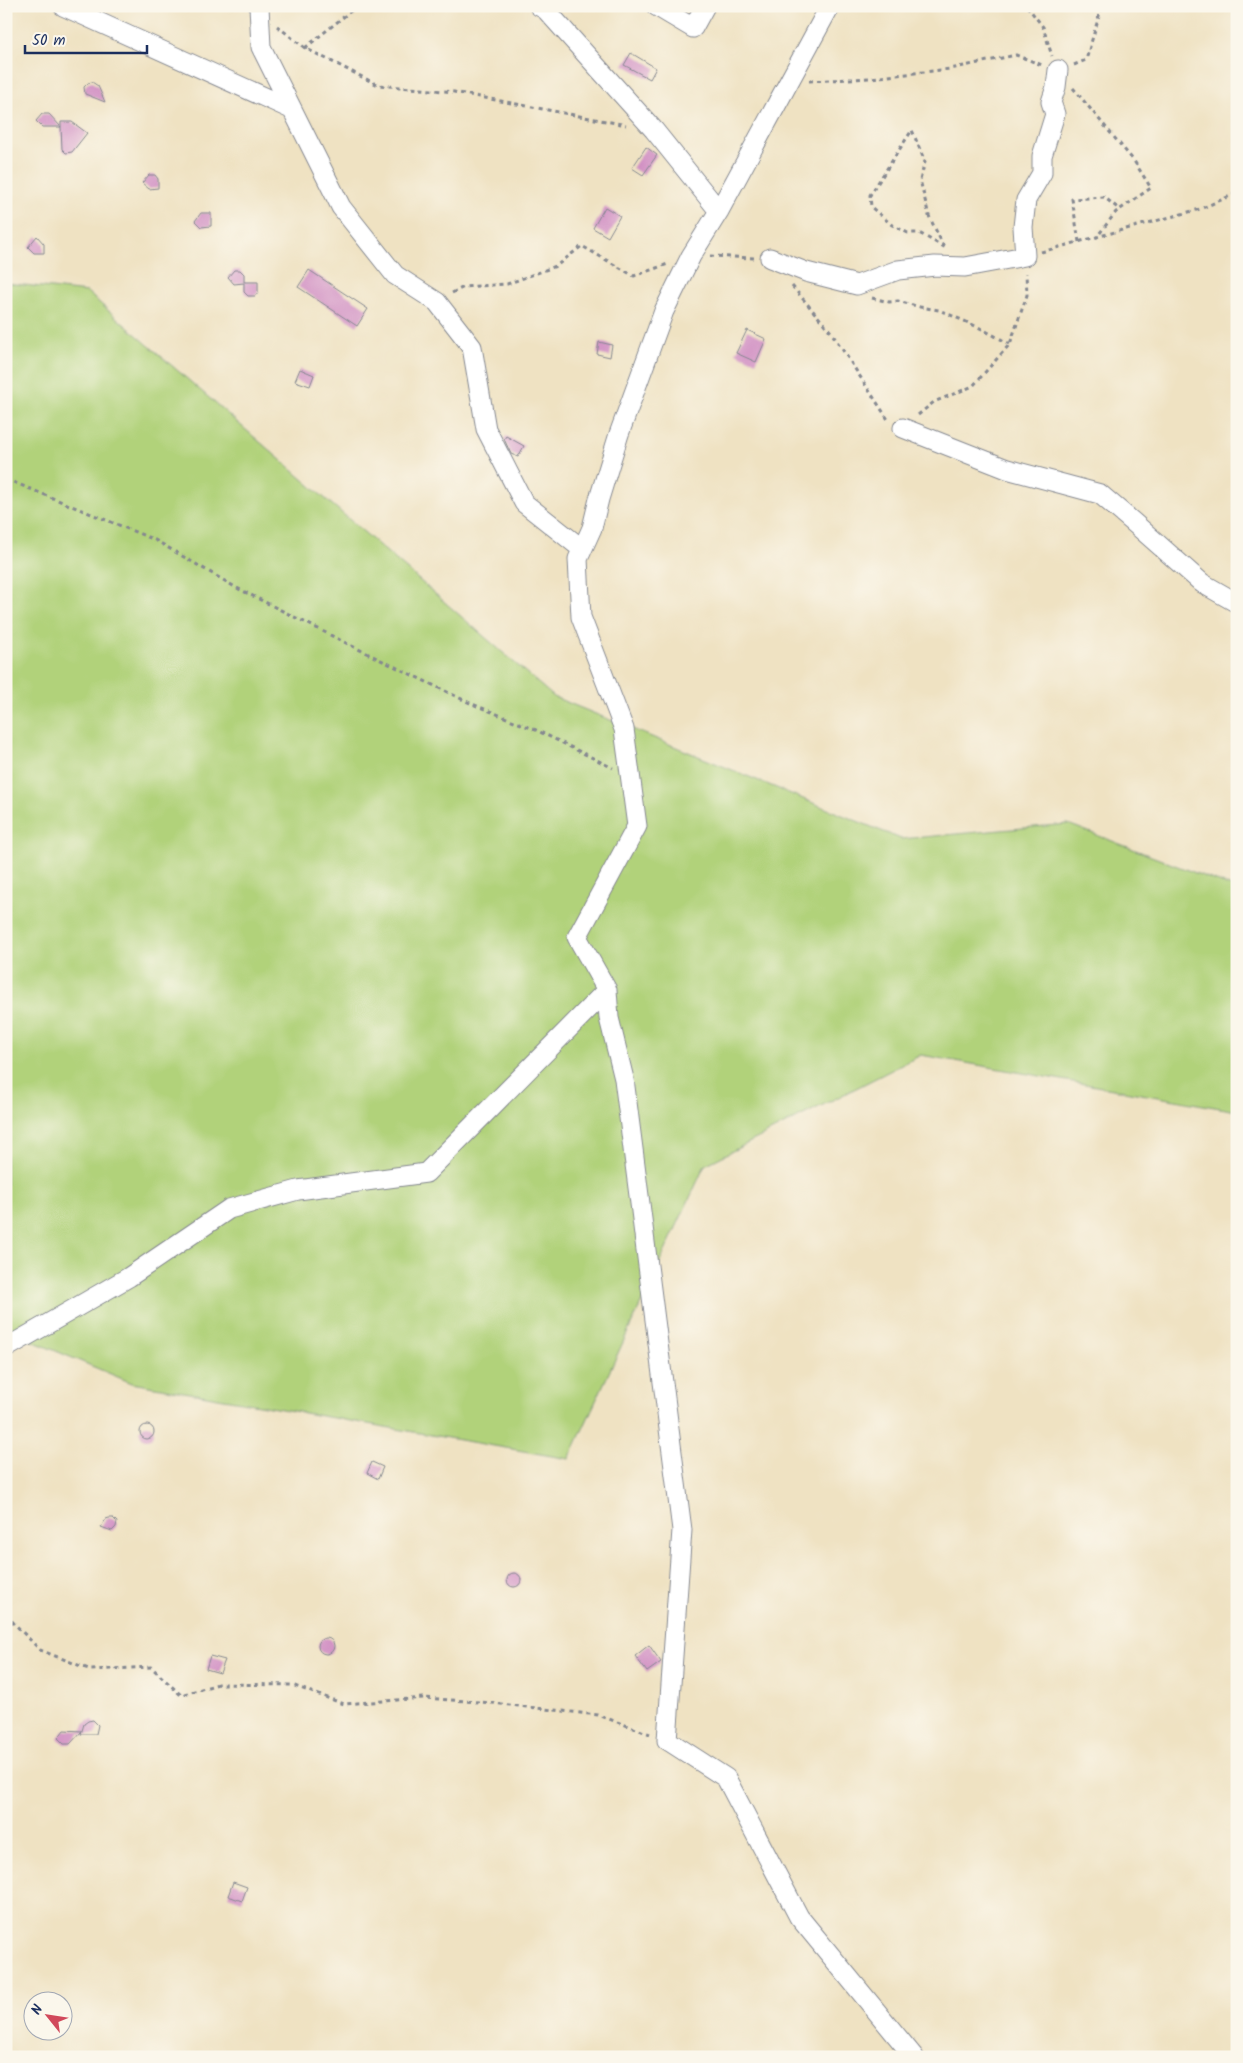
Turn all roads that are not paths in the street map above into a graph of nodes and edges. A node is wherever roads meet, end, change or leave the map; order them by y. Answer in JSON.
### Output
{"nodes":[{"id":1,"x":63,"y":6,"type":"edge"},
{"id":2,"x":539,"y":6,"type":"edge"},
{"id":3,"x":656,"y":6,"type":"edge"},
{"id":4,"x":705,"y":6,"type":"edge"},
{"id":5,"x":830,"y":6,"type":"edge"},
{"id":6,"x":258,"y":9,"type":"edge"},
{"id":7,"x":1058,"y":70,"type":"road end"},
{"id":8,"x":291,"y":109,"type":"junction"},
{"id":9,"x":719,"y":211,"type":"junction"},
{"id":10,"x":770,"y":258,"type":"road end"},
{"id":11,"x":903,"y":428,"type":"road end"},
{"id":12,"x":582,"y":549,"type":"junction"},
{"id":13,"x":1237,"y":603,"type":"edge"},
{"id":14,"x":607,"y":990,"type":"junction"},
{"id":15,"x":6,"y":1348,"type":"edge"},
{"id":16,"x":914,"y":2057,"type":"edge"}],
"edges":[{"from":1,"to":8,"type":"street"},
{"from":2,"to":9,"type":"street"},
{"from":3,"to":4,"type":"street"},
{"from":5,"to":9,"type":"street"},
{"from":6,"to":8,"type":"street"},
{"from":7,"to":10,"type":"street"},
{"from":8,"to":12,"type":"street"},
{"from":9,"to":12,"type":"street"},
{"from":11,"to":13,"type":"street"},
{"from":12,"to":14,"type":"street"},
{"from":14,"to":15,"type":"street"},
{"from":14,"to":16,"type":"street"}]}
